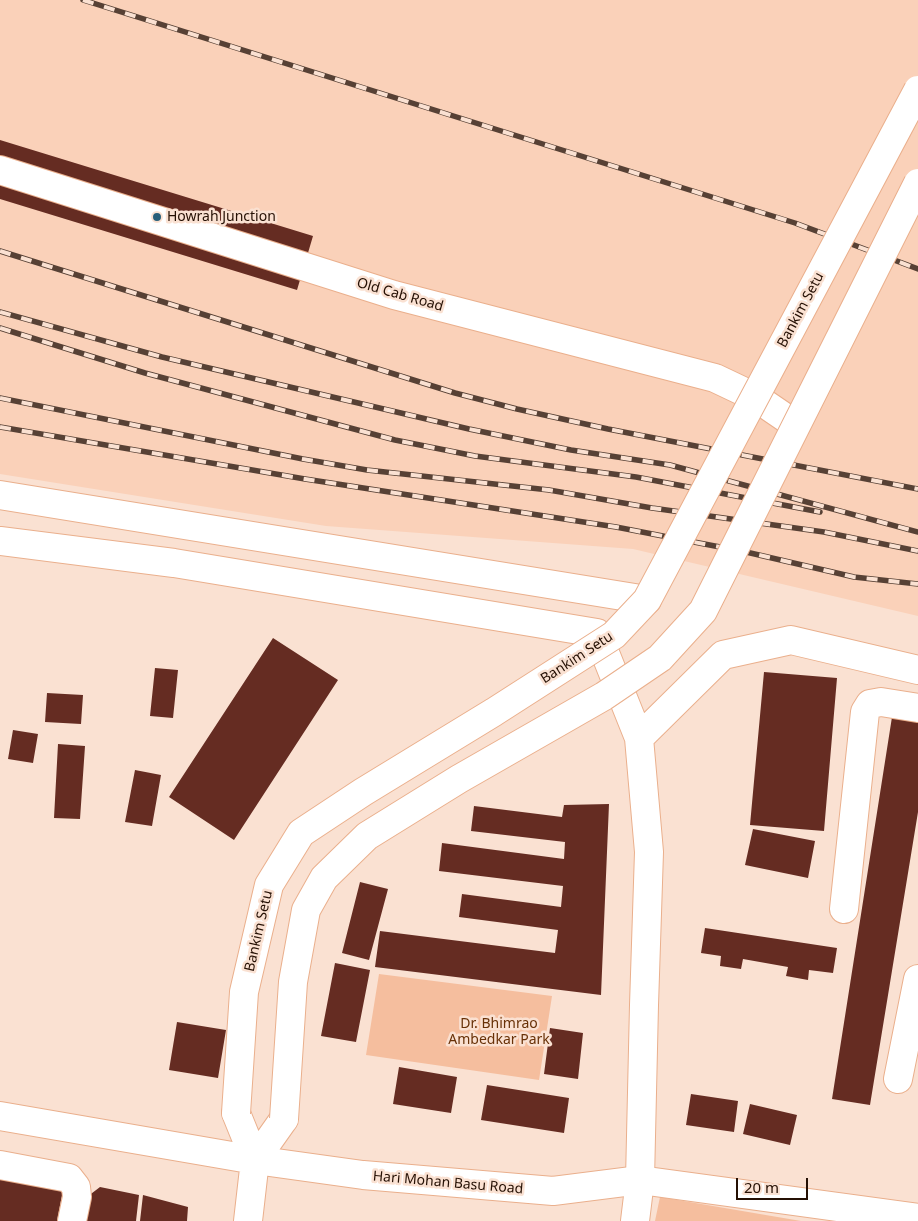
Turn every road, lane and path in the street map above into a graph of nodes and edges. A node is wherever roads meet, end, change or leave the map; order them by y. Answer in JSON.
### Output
{"nodes":[{"id":1,"x":918,"y":90,"type":"edge"},
{"id":2,"x":0,"y":170,"type":"edge"},
{"id":3,"x":918,"y":182,"type":"edge"},
{"id":4,"x":755,"y":397,"type":"junction"},
{"id":5,"x":796,"y":425,"type":"junction"},
{"id":6,"x":0,"y":495,"type":"edge"},
{"id":7,"x":0,"y":541,"type":"edge"},
{"id":8,"x":647,"y":600,"type":"junction"},
{"id":9,"x":918,"y":670,"type":"edge"},
{"id":10,"x":918,"y":708,"type":"edge"},
{"id":11,"x":639,"y":738,"type":"junction"},
{"id":12,"x":844,"y":909,"type":"dead end"},
{"id":13,"x":918,"y":979,"type":"edge"},
{"id":14,"x":898,"y":1078,"type":"dead end"},
{"id":15,"x":0,"y":1116,"type":"edge"},
{"id":16,"x":255,"y":1160,"type":"junction"},
{"id":17,"x":0,"y":1165,"type":"edge"},
{"id":18,"x":640,"y":1180,"type":"junction"},
{"id":19,"x":918,"y":1218,"type":"edge"},
{"id":20,"x":72,"y":1221,"type":"edge"},
{"id":21,"x":248,"y":1221,"type":"edge"},
{"id":22,"x":635,"y":1221,"type":"edge"}],
"edges":[{"from":1,"to":4,"type":"main road","name":"Bankim Setu","bridge":true},
{"from":2,"to":4,"type":"main road","name":"Old Cab Road"},
{"from":3,"to":5,"type":"main road","bridge":true},
{"from":4,"to":5,"type":"main road","name":"Old Cab Road"},
{"from":4,"to":8,"type":"main road","name":"Bankim Setu","bridge":true},
{"from":5,"to":16,"type":"main road","bridge":true},
{"from":6,"to":8,"type":"main road"},
{"from":7,"to":11,"type":"main road"},
{"from":8,"to":16,"type":"main road","name":"Bankim Setu","bridge":true},
{"from":9,"to":11,"type":"main road"},
{"from":10,"to":12,"type":"main road"},
{"from":11,"to":18,"type":"main road"},
{"from":13,"to":14,"type":"main road"},
{"from":15,"to":16,"type":"main road","name":"Hari Mohan Basu Road"},
{"from":16,"to":18,"type":"main road","name":"Hari Mohan Basu Road"},
{"from":16,"to":21,"type":"main road"},
{"from":17,"to":20,"type":"main road"},
{"from":18,"to":19,"type":"main road","name":"Hari Mohan Basu Road"},
{"from":18,"to":22,"type":"main road"}]}
